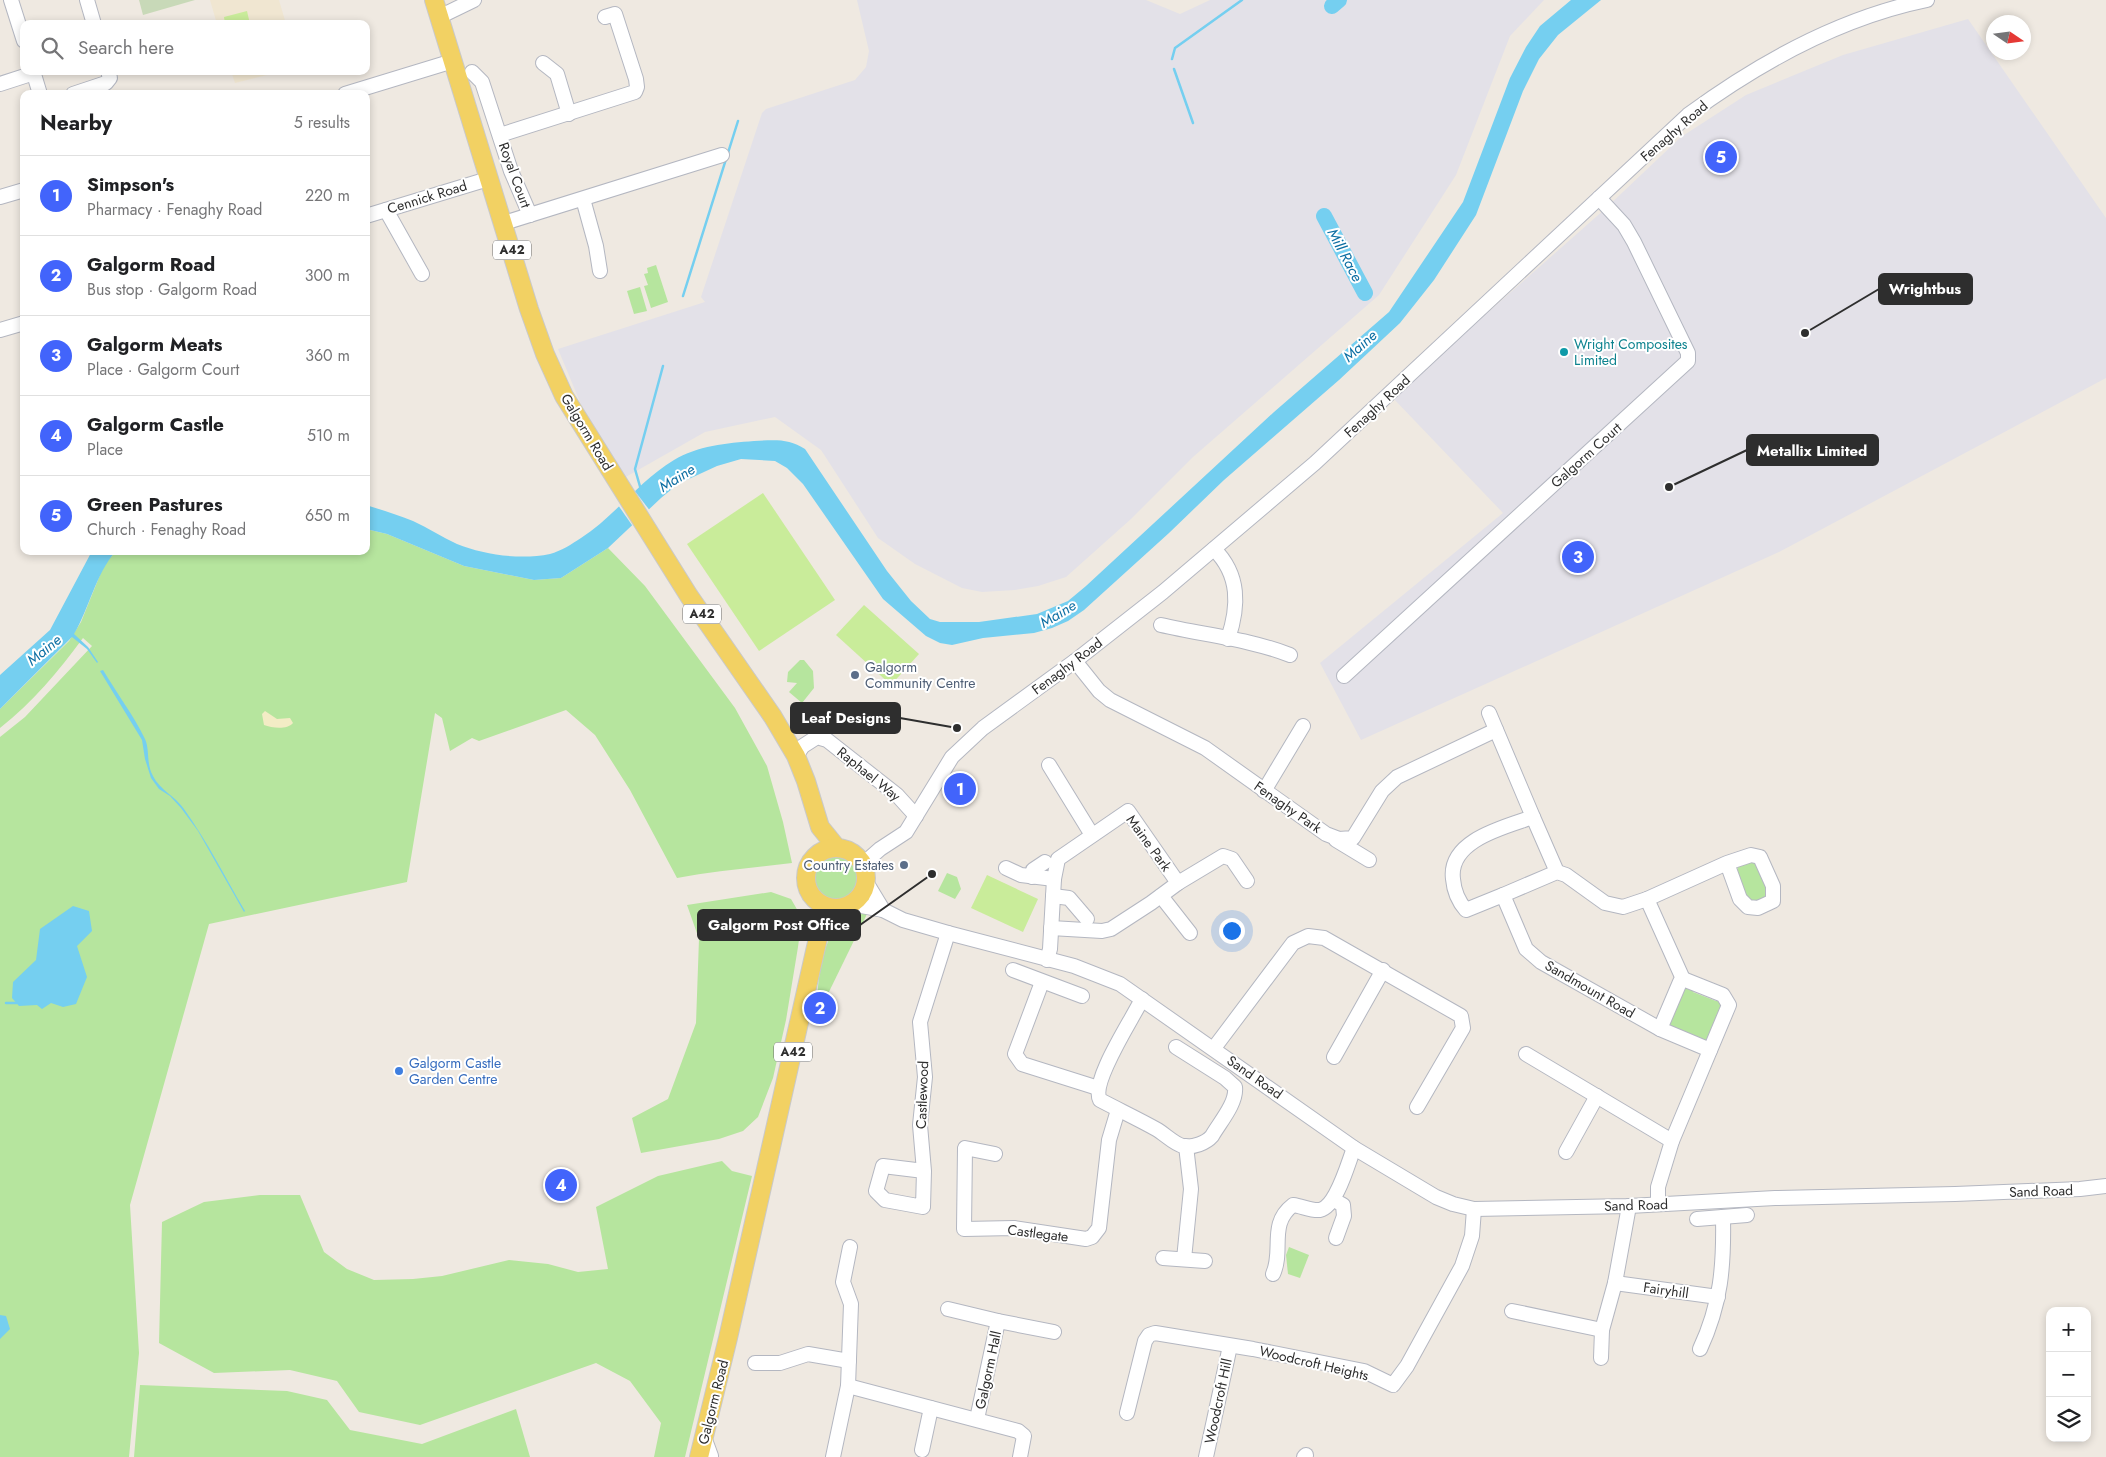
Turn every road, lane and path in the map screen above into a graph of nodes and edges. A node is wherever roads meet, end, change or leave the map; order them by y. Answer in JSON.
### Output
{"nodes":[{"id":1,"x":11,"y":0,"type":"edge"},
{"id":2,"x":87,"y":0,"type":"edge"},
{"id":3,"x":434,"y":0,"type":"edge"},
{"id":4,"x":474,"y":0,"type":"edge"},
{"id":5,"x":1927,"y":0,"type":"edge"},
{"id":6,"x":439,"y":17,"type":"junction"},
{"id":7,"x":605,"y":18,"type":"dead end"},
{"id":8,"x":93,"y":20,"type":"edge"},
{"id":9,"x":20,"y":28,"type":"edge"},
{"id":10,"x":453,"y":61,"type":"junction"},
{"id":11,"x":543,"y":63,"type":"dead end"},
{"id":12,"x":472,"y":72,"type":"dead end"},
{"id":13,"x":26,"y":75,"type":"edge"},
{"id":14,"x":35,"y":75,"type":"edge"},
{"id":15,"x":109,"y":75,"type":"edge"},
{"id":16,"x":0,"y":84,"type":"edge"},
{"id":17,"x":39,"y":90,"type":"edge"},
{"id":18,"x":86,"y":90,"type":"edge"},
{"id":19,"x":358,"y":90,"type":"edge"},
{"id":20,"x":569,"y":114,"type":"junction"},
{"id":21,"x":500,"y":135,"type":"junction"},
{"id":22,"x":722,"y":155,"type":"dead end"},
{"id":23,"x":488,"y":179,"type":"junction"},
{"id":24,"x":20,"y":191,"type":"edge"},
{"id":25,"x":0,"y":198,"type":"edge"},
{"id":26,"x":1599,"y":198,"type":"junction"},
{"id":27,"x":583,"y":199,"type":"junction"},
{"id":28,"x":386,"y":210,"type":"junction"},
{"id":29,"x":370,"y":215,"type":"edge"},
{"id":30,"x":530,"y":215,"type":"junction"},
{"id":31,"x":504,"y":223,"type":"junction"},
{"id":32,"x":600,"y":271,"type":"dead end"},
{"id":33,"x":422,"y":274,"type":"dead end"},
{"id":34,"x":20,"y":323,"type":"edge"},
{"id":35,"x":0,"y":330,"type":"edge"},
{"id":36,"x":1214,"y":549,"type":"junction"},
{"id":37,"x":1161,"y":625,"type":"dead end"},
{"id":38,"x":1228,"y":639,"type":"junction"},
{"id":39,"x":1290,"y":655,"type":"dead end"},
{"id":40,"x":1075,"y":661,"type":"junction"},
{"id":41,"x":1344,"y":676,"type":"dead end"},
{"id":42,"x":1489,"y":713,"type":"dead end"},
{"id":43,"x":1303,"y":726,"type":"dead end"},
{"id":44,"x":1496,"y":730,"type":"junction"},
{"id":45,"x":796,"y":756,"type":"junction"},
{"id":46,"x":1049,"y":765,"type":"dead end"},
{"id":47,"x":1264,"y":791,"type":"junction"},
{"id":48,"x":916,"y":816,"type":"junction"},
{"id":49,"x":1533,"y":816,"type":"junction"},
{"id":50,"x":820,"y":827,"type":"junction"},
{"id":51,"x":1326,"y":834,"type":"junction"},
{"id":52,"x":1092,"y":835,"type":"junction"},
{"id":53,"x":837,"y":848,"type":"junction"},
{"id":54,"x":811,"y":860,"type":"junction"},
{"id":55,"x":1369,"y":860,"type":"dead end"},
{"id":56,"x":1045,"y":862,"type":"dead end"},
{"id":57,"x":1727,"y":863,"type":"dead end"},
{"id":58,"x":862,"y":864,"type":"junction"},
{"id":59,"x":1006,"y":868,"type":"dead end"},
{"id":60,"x":1558,"y":872,"type":"junction"},
{"id":61,"x":1032,"y":877,"type":"junction"},
{"id":62,"x":1054,"y":879,"type":"junction"},
{"id":63,"x":1246,"y":881,"type":"dead end"},
{"id":64,"x":866,"y":882,"type":"junction"},
{"id":65,"x":1178,"y":883,"type":"junction"},
{"id":66,"x":1503,"y":895,"type":"junction"},
{"id":67,"x":1053,"y":896,"type":"junction"},
{"id":68,"x":1161,"y":896,"type":"junction"},
{"id":69,"x":1647,"y":899,"type":"junction"},
{"id":70,"x":851,"y":904,"type":"junction"},
{"id":71,"x":825,"y":907,"type":"junction"},
{"id":72,"x":883,"y":910,"type":"junction"},
{"id":73,"x":1087,"y":919,"type":"dead end"},
{"id":74,"x":1051,"y":928,"type":"junction"},
{"id":75,"x":1190,"y":933,"type":"dead end"},
{"id":76,"x":948,"y":934,"type":"junction"},
{"id":77,"x":1047,"y":960,"type":"junction"},
{"id":78,"x":1012,"y":970,"type":"dead end"},
{"id":79,"x":1383,"y":970,"type":"junction"},
{"id":80,"x":1685,"y":980,"type":"junction"},
{"id":81,"x":1042,"y":982,"type":"junction"},
{"id":82,"x":1082,"y":996,"type":"dead end"},
{"id":83,"x":1142,"y":999,"type":"junction"},
{"id":84,"x":1660,"y":1029,"type":"junction"},
{"id":85,"x":1176,"y":1047,"type":"dead end"},
{"id":86,"x":1214,"y":1048,"type":"junction"},
{"id":87,"x":1710,"y":1050,"type":"junction"},
{"id":88,"x":1526,"y":1054,"type":"dead end"},
{"id":89,"x":1334,"y":1057,"type":"dead end"},
{"id":90,"x":1098,"y":1088,"type":"junction"},
{"id":91,"x":1597,"y":1096,"type":"junction"},
{"id":92,"x":1417,"y":1107,"type":"dead end"},
{"id":93,"x":1118,"y":1110,"type":"junction"},
{"id":94,"x":1672,"y":1141,"type":"junction"},
{"id":95,"x":1186,"y":1146,"type":"junction"},
{"id":96,"x":1354,"y":1148,"type":"junction"},
{"id":97,"x":1566,"y":1152,"type":"dead end"},
{"id":98,"x":995,"y":1154,"type":"dead end"},
{"id":99,"x":924,"y":1171,"type":"dead end"},
{"id":100,"x":2106,"y":1186,"type":"edge"},
{"id":101,"x":1334,"y":1200,"type":"junction"},
{"id":102,"x":1658,"y":1204,"type":"junction"},
{"id":103,"x":1629,"y":1206,"type":"junction"},
{"id":104,"x":1474,"y":1209,"type":"junction"},
{"id":105,"x":1747,"y":1215,"type":"dead end"},
{"id":106,"x":1723,"y":1217,"type":"junction"},
{"id":107,"x":1697,"y":1219,"type":"dead end"},
{"id":108,"x":1336,"y":1238,"type":"dead end"},
{"id":109,"x":850,"y":1247,"type":"dead end"},
{"id":110,"x":1163,"y":1258,"type":"dead end"},
{"id":111,"x":1184,"y":1260,"type":"junction"},
{"id":112,"x":1206,"y":1262,"type":"dead end"},
{"id":113,"x":1273,"y":1274,"type":"dead end"},
{"id":114,"x":1615,"y":1283,"type":"junction"},
{"id":115,"x":1718,"y":1297,"type":"junction"},
{"id":116,"x":948,"y":1309,"type":"dead end"},
{"id":117,"x":1512,"y":1311,"type":"dead end"},
{"id":118,"x":998,"y":1321,"type":"junction"},
{"id":119,"x":1602,"y":1330,"type":"junction"},
{"id":120,"x":1054,"y":1332,"type":"dead end"},
{"id":121,"x":1230,"y":1346,"type":"junction"},
{"id":122,"x":1700,"y":1349,"type":"dead end"},
{"id":123,"x":1600,"y":1358,"type":"dead end"},
{"id":124,"x":849,"y":1361,"type":"junction"},
{"id":125,"x":755,"y":1363,"type":"dead end"},
{"id":126,"x":848,"y":1386,"type":"junction"},
{"id":127,"x":931,"y":1408,"type":"junction"},
{"id":128,"x":1127,"y":1413,"type":"dead end"},
{"id":129,"x":977,"y":1419,"type":"junction"},
{"id":130,"x":922,"y":1450,"type":"dead end"},
{"id":131,"x":706,"y":1452,"type":"edge"},
{"id":132,"x":833,"y":1457,"type":"edge"},
{"id":133,"x":1020,"y":1457,"type":"edge"},
{"id":134,"x":1206,"y":1457,"type":"edge"}],
"edges":[{"from":1,"to":9,"type":"street"},
{"from":2,"to":8,"type":"street"},
{"from":3,"to":6,"type":"main road","name":"Galgorm Road","number":"A42"},
{"from":4,"to":6,"type":"street"},
{"from":5,"to":26,"type":"street","name":"Fenaghy Road"},
{"from":6,"to":10,"type":"main road","name":"Galgorm Road","number":"A42"},
{"from":7,"to":20,"type":"street","name":"Royal Court"},
{"from":10,"to":19,"type":"street"},
{"from":10,"to":23,"type":"main road","name":"Galgorm Road","number":"A42"},
{"from":11,"to":20,"type":"street"},
{"from":12,"to":21,"type":"street","name":"Royal Court"},
{"from":13,"to":16,"type":"street"},
{"from":14,"to":17,"type":"street"},
{"from":15,"to":18,"type":"street"},
{"from":20,"to":21,"type":"street","name":"Royal Court"},
{"from":21,"to":30,"type":"street","name":"Royal Court"},
{"from":22,"to":27,"type":"street","name":"Royal Court"},
{"from":23,"to":28,"type":"street","name":"Cennick Road"},
{"from":23,"to":31,"type":"main road","name":"Galgorm Road","number":"A42"},
{"from":24,"to":25,"type":"street"},
{"from":26,"to":36,"type":"street","name":"Fenaghy Road"},
{"from":26,"to":41,"type":"street","name":"Galgorm Court"},
{"from":27,"to":30,"type":"street","name":"Royal Court"},
{"from":27,"to":32,"type":"street"},
{"from":28,"to":29,"type":"street","name":"Cennick Road"},
{"from":28,"to":33,"type":"street"},
{"from":30,"to":31,"type":"street","name":"Royal Court"},
{"from":31,"to":45,"type":"main road","name":"Galgorm Road","number":"A42"},
{"from":34,"to":35,"type":"street"},
{"from":36,"to":38,"type":"street"},
{"from":36,"to":40,"type":"street","name":"Fenaghy Road"},
{"from":37,"to":38,"type":"street"},
{"from":38,"to":39,"type":"street"},
{"from":40,"to":47,"type":"street","name":"Fenaghy Park"},
{"from":40,"to":48,"type":"street","name":"Fenaghy Road"},
{"from":42,"to":44,"type":"street"},
{"from":43,"to":47,"type":"street"},
{"from":44,"to":49,"type":"street"},
{"from":44,"to":51,"type":"street","name":"Fenaghy Park"},
{"from":45,"to":48,"type":"street","name":"Raphael Way"},
{"from":45,"to":50,"type":"main road","name":"Galgorm Road","number":"A42"},
{"from":46,"to":52,"type":"street"},
{"from":47,"to":51,"type":"street","name":"Fenaghy Park"},
{"from":48,"to":58,"type":"street","name":"Fenaghy Road"},
{"from":49,"to":60,"type":"street"},
{"from":49,"to":66,"type":"street"},
{"from":50,"to":53,"type":"main road","name":"Galgorm Road","number":"A42"},
{"from":50,"to":54,"type":"main road"},
{"from":51,"to":55,"type":"street"},
{"from":52,"to":62,"type":"street","name":"Maine Park"},
{"from":52,"to":65,"type":"street","name":"Maine Park"},
{"from":53,"to":54,"type":"main road"},
{"from":53,"to":58,"type":"main road","number":"A42"},
{"from":54,"to":71,"type":"main road"},
{"from":56,"to":61,"type":"street"},
{"from":57,"to":69,"type":"street"},
{"from":58,"to":64,"type":"main road"},
{"from":59,"to":61,"type":"street"},
{"from":60,"to":66,"type":"street"},
{"from":60,"to":69,"type":"street"},
{"from":61,"to":62,"type":"street"},
{"from":62,"to":67,"type":"street","name":"Maine Park"},
{"from":63,"to":65,"type":"street","name":"Maine Park"},
{"from":64,"to":70,"type":"main road"},
{"from":64,"to":72,"type":"street"},
{"from":65,"to":68,"type":"street","name":"Maine Park"},
{"from":66,"to":84,"type":"street","name":"Sandmount Road"},
{"from":67,"to":73,"type":"street"},
{"from":67,"to":74,"type":"street","name":"Maine Park"},
{"from":68,"to":74,"type":"street","name":"Maine Park"},
{"from":68,"to":75,"type":"street"},
{"from":69,"to":80,"type":"street"},
{"from":70,"to":71,"type":"main road"},
{"from":70,"to":72,"type":"street","name":"Sand Road"},
{"from":71,"to":131,"type":"main road","name":"Galgorm Road","number":"A42"},
{"from":72,"to":76,"type":"street","name":"Sand Road"},
{"from":74,"to":77,"type":"street","name":"Maine Park"},
{"from":76,"to":77,"type":"street","name":"Sand Road"},
{"from":76,"to":99,"type":"street","name":"Castlewood"},
{"from":77,"to":83,"type":"street","name":"Sand Road"},
{"from":78,"to":81,"type":"street"},
{"from":79,"to":86,"type":"street","name":"Sand Road"},
{"from":79,"to":89,"type":"street"},
{"from":79,"to":92,"type":"street"},
{"from":80,"to":84,"type":"street"},
{"from":80,"to":87,"type":"street"},
{"from":81,"to":82,"type":"street"},
{"from":81,"to":90,"type":"street"},
{"from":83,"to":86,"type":"street","name":"Sand Road"},
{"from":83,"to":90,"type":"street"},
{"from":84,"to":87,"type":"street","name":"Sandmount Road"},
{"from":85,"to":95,"type":"street"},
{"from":86,"to":96,"type":"street","name":"Sand Road"},
{"from":87,"to":94,"type":"street"},
{"from":88,"to":91,"type":"street"},
{"from":90,"to":93,"type":"street"},
{"from":91,"to":94,"type":"street"},
{"from":91,"to":97,"type":"street"},
{"from":93,"to":95,"type":"street"},
{"from":93,"to":98,"type":"street","name":"Castlegate"},
{"from":94,"to":102,"type":"street"},
{"from":95,"to":111,"type":"street"},
{"from":96,"to":101,"type":"street"},
{"from":96,"to":104,"type":"street","name":"Sand Road"},
{"from":100,"to":102,"type":"street","name":"Sand Road"},
{"from":101,"to":108,"type":"street"},
{"from":101,"to":113,"type":"street"},
{"from":102,"to":103,"type":"street","name":"Sand Road"},
{"from":103,"to":104,"type":"street","name":"Sand Road"},
{"from":103,"to":114,"type":"street"},
{"from":104,"to":121,"type":"street","name":"Woodcroft Heights"},
{"from":105,"to":106,"type":"street"},
{"from":106,"to":107,"type":"street"},
{"from":106,"to":115,"type":"street"},
{"from":109,"to":124,"type":"street"},
{"from":110,"to":111,"type":"street"},
{"from":111,"to":112,"type":"street"},
{"from":114,"to":115,"type":"street","name":"Fairyhill"},
{"from":114,"to":119,"type":"street"},
{"from":115,"to":122,"type":"street"},
{"from":116,"to":118,"type":"street","name":"Galgorm Hall"},
{"from":117,"to":119,"type":"street"},
{"from":118,"to":120,"type":"street","name":"Galgorm Hall"},
{"from":118,"to":129,"type":"street","name":"Galgorm Hall"},
{"from":119,"to":123,"type":"street"},
{"from":121,"to":128,"type":"street","name":"Woodcroft Heights"},
{"from":121,"to":134,"type":"street","name":"Woodcroft Hill"},
{"from":124,"to":125,"type":"street"},
{"from":124,"to":126,"type":"street"},
{"from":126,"to":127,"type":"street","name":"Galgorm Hall"},
{"from":126,"to":132,"type":"street"},
{"from":127,"to":129,"type":"street","name":"Galgorm Hall"},
{"from":127,"to":130,"type":"street"},
{"from":129,"to":133,"type":"street","name":"Galgorm Hall"}]}
